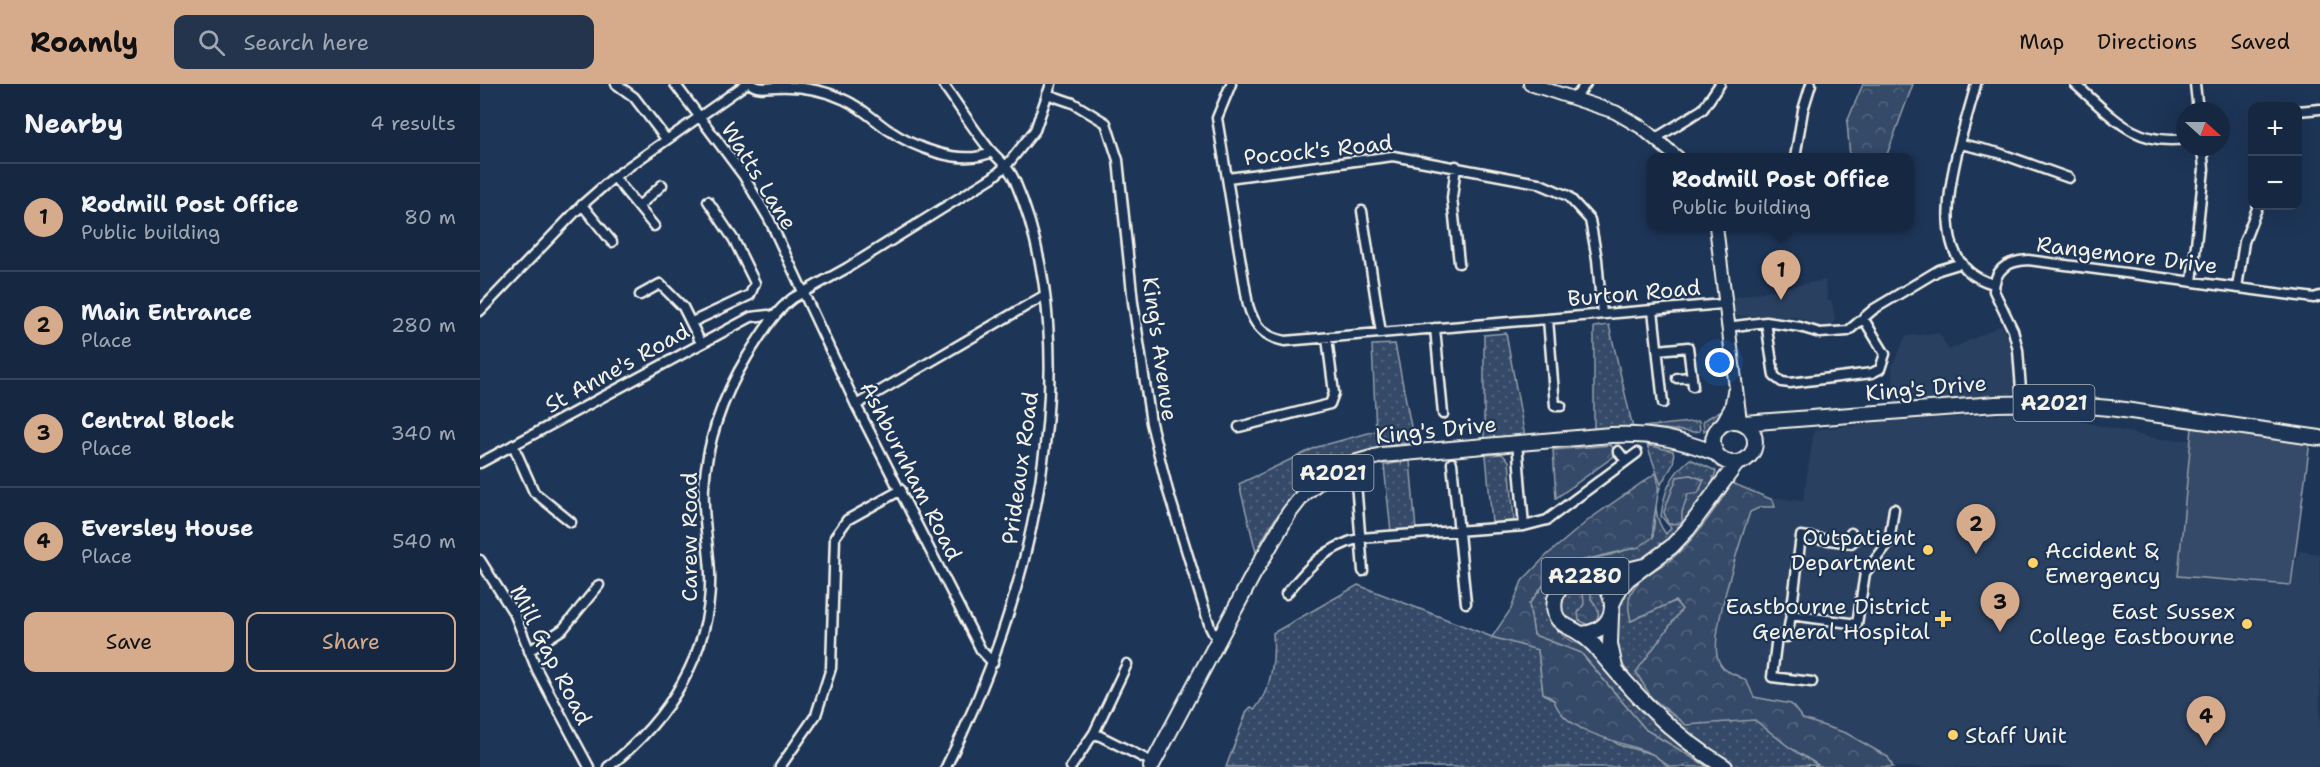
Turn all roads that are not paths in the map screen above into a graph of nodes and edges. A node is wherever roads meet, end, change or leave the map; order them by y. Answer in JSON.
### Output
{"nodes":[{"id":1,"x":616,"y":84,"type":"edge"},
{"id":2,"x":675,"y":84,"type":"edge"},
{"id":3,"x":746,"y":84,"type":"edge"},
{"id":4,"x":751,"y":84,"type":"edge"},
{"id":5,"x":943,"y":84,"type":"edge"},
{"id":6,"x":1051,"y":84,"type":"edge"},
{"id":7,"x":1231,"y":84,"type":"edge"},
{"id":8,"x":1530,"y":84,"type":"edge"},
{"id":9,"x":1586,"y":84,"type":"edge"},
{"id":10,"x":1720,"y":84,"type":"edge"},
{"id":11,"x":1811,"y":84,"type":"edge"},
{"id":12,"x":1976,"y":84,"type":"edge"},
{"id":13,"x":2075,"y":84,"type":"edge"},
{"id":14,"x":2195,"y":84,"type":"edge"},
{"id":15,"x":1047,"y":94,"type":"junction"},
{"id":16,"x":1574,"y":99,"type":"junction"},
{"id":17,"x":2197,"y":102,"type":"edge"},
{"id":18,"x":2320,"y":109,"type":"edge"},
{"id":19,"x":2302,"y":111,"type":"edge"},
{"id":20,"x":698,"y":117,"type":"junction"},
{"id":21,"x":1656,"y":138,"type":"junction"},
{"id":22,"x":666,"y":139,"type":"junction"},
{"id":23,"x":2176,"y":140,"type":"edge"},
{"id":24,"x":1961,"y":144,"type":"junction"},
{"id":25,"x":992,"y":152,"type":"junction"},
{"id":26,"x":1672,"y":153,"type":"edge"},
{"id":27,"x":1796,"y":153,"type":"edge"},
{"id":28,"x":2203,"y":156,"type":"edge"},
{"id":29,"x":1007,"y":165,"type":"junction"},
{"id":30,"x":1456,"y":166,"type":"junction"},
{"id":31,"x":614,"y":177,"type":"junction"},
{"id":32,"x":1228,"y":178,"type":"junction"},
{"id":33,"x":2069,"y":178,"type":"dead end"},
{"id":34,"x":662,"y":185,"type":"dead end"},
{"id":35,"x":708,"y":201,"type":"dead end"},
{"id":36,"x":582,"y":205,"type":"junction"},
{"id":37,"x":639,"y":206,"type":"junction"},
{"id":38,"x":2256,"y":210,"type":"edge"},
{"id":39,"x":1362,"y":211,"type":"dead end"},
{"id":40,"x":654,"y":226,"type":"dead end"},
{"id":41,"x":1717,"y":231,"type":"edge"},
{"id":42,"x":612,"y":242,"type":"dead end"},
{"id":43,"x":1459,"y":263,"type":"dead end"},
{"id":44,"x":1962,"y":263,"type":"junction"},
{"id":45,"x":2192,"y":282,"type":"junction"},
{"id":46,"x":1994,"y":284,"type":"junction"},
{"id":47,"x":2237,"y":288,"type":"junction"},
{"id":48,"x":803,"y":293,"type":"junction"},
{"id":49,"x":640,"y":295,"type":"dead end"},
{"id":50,"x":1045,"y":295,"type":"junction"},
{"id":51,"x":2320,"y":296,"type":"edge"},
{"id":52,"x":1723,"y":304,"type":"junction"},
{"id":53,"x":1653,"y":310,"type":"junction"},
{"id":54,"x":480,"y":311,"type":"edge"},
{"id":55,"x":1602,"y":314,"type":"junction"},
{"id":56,"x":774,"y":317,"type":"junction"},
{"id":57,"x":1863,"y":318,"type":"junction"},
{"id":58,"x":1548,"y":319,"type":"junction"},
{"id":59,"x":692,"y":322,"type":"junction"},
{"id":60,"x":1767,"y":322,"type":"junction"},
{"id":61,"x":1727,"y":327,"type":"junction"},
{"id":62,"x":1435,"y":328,"type":"junction"},
{"id":63,"x":1381,"y":333,"type":"junction"},
{"id":64,"x":1327,"y":338,"type":"junction"},
{"id":65,"x":701,"y":343,"type":"junction"},
{"id":66,"x":1658,"y":350,"type":"junction"},
{"id":67,"x":1677,"y":378,"type":"dead end"},
{"id":68,"x":1735,"y":382,"type":"junction"},
{"id":69,"x":1663,"y":403,"type":"dead end"},
{"id":70,"x":2022,"y":403,"type":"junction"},
{"id":71,"x":856,"y":405,"type":"junction"},
{"id":72,"x":1561,"y":406,"type":"dead end"},
{"id":73,"x":1443,"y":414,"type":"dead end"},
{"id":74,"x":1785,"y":421,"type":"junction"},
{"id":75,"x":1742,"y":422,"type":"junction"},
{"id":76,"x":1720,"y":425,"type":"junction"},
{"id":77,"x":1239,"y":427,"type":"dead end"},
{"id":78,"x":2320,"y":438,"type":"edge"},
{"id":79,"x":1678,"y":439,"type":"junction"},
{"id":80,"x":1517,"y":442,"type":"junction"},
{"id":81,"x":513,"y":446,"type":"junction"},
{"id":82,"x":1755,"y":446,"type":"junction"},
{"id":83,"x":1618,"y":451,"type":"dead end"},
{"id":84,"x":1637,"y":453,"type":"dead end"},
{"id":85,"x":1717,"y":455,"type":"junction"},
{"id":86,"x":1626,"y":461,"type":"junction"},
{"id":87,"x":480,"y":463,"type":"edge"},
{"id":88,"x":1452,"y":463,"type":"dead end"},
{"id":89,"x":1737,"y":463,"type":"junction"},
{"id":90,"x":1356,"y":482,"type":"dead end"},
{"id":91,"x":1720,"y":484,"type":"junction"},
{"id":92,"x":902,"y":490,"type":"junction"},
{"id":93,"x":1894,"y":508,"type":"dead end"},
{"id":94,"x":571,"y":522,"type":"dead end"},
{"id":95,"x":1524,"y":526,"type":"junction"},
{"id":96,"x":1459,"y":531,"type":"junction"},
{"id":97,"x":1851,"y":533,"type":"dead end"},
{"id":98,"x":1360,"y":538,"type":"junction"},
{"id":99,"x":480,"y":560,"type":"edge"},
{"id":100,"x":1647,"y":565,"type":"junction"},
{"id":101,"x":1364,"y":571,"type":"dead end"},
{"id":102,"x":1594,"y":578,"type":"junction"},
{"id":103,"x":599,"y":585,"type":"dead end"},
{"id":104,"x":1286,"y":594,"type":"dead end"},
{"id":105,"x":1466,"y":603,"type":"dead end"},
{"id":106,"x":1612,"y":608,"type":"junction"},
{"id":107,"x":1791,"y":615,"type":"junction"},
{"id":108,"x":1582,"y":634,"type":"junction"},
{"id":109,"x":1220,"y":637,"type":"junction"},
{"id":110,"x":529,"y":651,"type":"junction"},
{"id":111,"x":993,"y":663,"type":"junction"},
{"id":112,"x":1127,"y":664,"type":"dead end"},
{"id":113,"x":1616,"y":668,"type":"junction"},
{"id":114,"x":1812,"y":682,"type":"dead end"},
{"id":115,"x":1094,"y":732,"type":"junction"},
{"id":116,"x":1153,"y":765,"type":"edge"},
{"id":117,"x":589,"y":767,"type":"edge"},
{"id":118,"x":608,"y":767,"type":"edge"},
{"id":119,"x":780,"y":767,"type":"edge"},
{"id":120,"x":946,"y":767,"type":"edge"},
{"id":121,"x":1071,"y":767,"type":"edge"},
{"id":122,"x":1725,"y":767,"type":"edge"}],
"edges":[{"from":1,"to":22,"type":"street"},
{"from":2,"to":20,"type":"street","name":"Watts Lane"},
{"from":3,"to":20,"type":"street"},
{"from":4,"to":25,"type":"street"},
{"from":5,"to":25,"type":"street"},
{"from":6,"to":15,"type":"street","name":"Carew Road"},
{"from":7,"to":32,"type":"street","name":"Burton Road"},
{"from":8,"to":16,"type":"street"},
{"from":9,"to":16,"type":"street"},
{"from":10,"to":21,"type":"street"},
{"from":11,"to":27,"type":"street"},
{"from":12,"to":24,"type":"street"},
{"from":13,"to":23,"type":"street"},
{"from":14,"to":17,"type":"street"},
{"from":15,"to":29,"type":"street","name":"Carew Road"},
{"from":15,"to":109,"type":"street","name":"King's Avenue"},
{"from":16,"to":21,"type":"street"},
{"from":18,"to":19,"type":"street"},
{"from":20,"to":22,"type":"street"},
{"from":20,"to":48,"type":"street","name":"Watts Lane"},
{"from":21,"to":26,"type":"street"},
{"from":22,"to":31,"type":"street"},
{"from":24,"to":33,"type":"street"},
{"from":24,"to":44,"type":"street"},
{"from":25,"to":29,"type":"street"},
{"from":28,"to":45,"type":"street"},
{"from":29,"to":48,"type":"street","name":"Carew Road"},
{"from":29,"to":50,"type":"street","name":"Prideaux Road"},
{"from":30,"to":32,"type":"street","name":"Pocock's Road"},
{"from":30,"to":43,"type":"street"},
{"from":30,"to":55,"type":"street","name":"Pocock's Road"},
{"from":31,"to":36,"type":"street"},
{"from":31,"to":37,"type":"street"},
{"from":32,"to":64,"type":"street","name":"Burton Road"},
{"from":34,"to":37,"type":"street"},
{"from":35,"to":59,"type":"street"},
{"from":36,"to":42,"type":"street"},
{"from":36,"to":54,"type":"street"},
{"from":37,"to":40,"type":"street"},
{"from":38,"to":47,"type":"street"},
{"from":39,"to":63,"type":"street"},
{"from":41,"to":52,"type":"street"},
{"from":44,"to":46,"type":"street"},
{"from":44,"to":57,"type":"street"},
{"from":45,"to":46,"type":"street","name":"Rangemore Drive"},
{"from":45,"to":47,"type":"street","name":"Rangemore Drive"},
{"from":46,"to":70,"type":"street"},
{"from":47,"to":51,"type":"street","name":"Rangemore Drive"},
{"from":48,"to":56,"type":"street","name":"Carew Road"},
{"from":48,"to":71,"type":"street","name":"Ashburnham Road"},
{"from":49,"to":59,"type":"street"},
{"from":50,"to":71,"type":"street"},
{"from":50,"to":111,"type":"street","name":"Prideaux Road"},
{"from":52,"to":53,"type":"street","name":"Burton Road"},
{"from":52,"to":61,"type":"street"},
{"from":53,"to":55,"type":"street","name":"Burton Road"},
{"from":53,"to":66,"type":"street"},
{"from":55,"to":58,"type":"street","name":"Burton Road"},
{"from":56,"to":65,"type":"street","name":"St Anne's Road"},
{"from":56,"to":118,"type":"street","name":"Carew Road"},
{"from":57,"to":60,"type":"street"},
{"from":57,"to":60,"type":"street"},
{"from":58,"to":62,"type":"street","name":"Burton Road"},
{"from":58,"to":72,"type":"street","name":"Burton Road"},
{"from":59,"to":65,"type":"street"},
{"from":60,"to":61,"type":"street"},
{"from":61,"to":68,"type":"street"},
{"from":62,"to":63,"type":"street","name":"Burton Road"},
{"from":62,"to":73,"type":"street"},
{"from":63,"to":64,"type":"street","name":"Burton Road"},
{"from":64,"to":77,"type":"street"},
{"from":65,"to":81,"type":"street","name":"St Anne's Road"},
{"from":66,"to":67,"type":"street"},
{"from":66,"to":69,"type":"street"},
{"from":68,"to":75,"type":"street"},
{"from":68,"to":76,"type":"street"},
{"from":70,"to":74,"type":"main road","name":"King's Drive","number":"A2021"},
{"from":70,"to":78,"type":"main road","name":"King's Drive","number":"A2021"},
{"from":71,"to":92,"type":"street","name":"Ashburnham Road"},
{"from":74,"to":75,"type":"main road","number":"A2021"},
{"from":74,"to":82,"type":"main road"},
{"from":75,"to":76,"type":"main road"},
{"from":75,"to":82,"type":"main road"},
{"from":76,"to":79,"type":"main road","name":"King's Drive","number":"A2021"},
{"from":76,"to":85,"type":"main road"},
{"from":79,"to":80,"type":"main road","name":"King's Drive","number":"A2021"},
{"from":79,"to":85,"type":"main road","name":"King's Drive","number":"A2021"},
{"from":80,"to":95,"type":"street"},
{"from":80,"to":109,"type":"main road","name":"King's Drive","number":"A2021"},
{"from":81,"to":87,"type":"street","name":"St Anne's Road"},
{"from":81,"to":94,"type":"street"},
{"from":82,"to":89,"type":"main road"},
{"from":83,"to":86,"type":"street"},
{"from":84,"to":86,"type":"street"},
{"from":85,"to":89,"type":"main road"},
{"from":85,"to":91,"type":"main road"},
{"from":86,"to":95,"type":"street"},
{"from":88,"to":96,"type":"street"},
{"from":89,"to":91,"type":"main road","number":"A2280"},
{"from":90,"to":98,"type":"street"},
{"from":91,"to":100,"type":"main road","number":"A2280"},
{"from":92,"to":111,"type":"street","name":"Ashburnham Road"},
{"from":92,"to":119,"type":"street"},
{"from":93,"to":107,"type":"street"},
{"from":95,"to":96,"type":"street"},
{"from":96,"to":98,"type":"street"},
{"from":96,"to":105,"type":"street"},
{"from":97,"to":107,"type":"street"},
{"from":98,"to":101,"type":"street"},
{"from":98,"to":104,"type":"street"},
{"from":99,"to":110,"type":"street","name":"Mill Gap Road"},
{"from":100,"to":102,"type":"main road","number":"A2280"},
{"from":100,"to":106,"type":"main road","number":"A2280"},
{"from":102,"to":106,"type":"main road","number":"A2280"},
{"from":102,"to":108,"type":"main road","number":"A2280"},
{"from":103,"to":110,"type":"street"},
{"from":106,"to":108,"type":"main road","number":"A2280"},
{"from":106,"to":113,"type":"main road","number":"A2280"},
{"from":107,"to":114,"type":"street"},
{"from":108,"to":113,"type":"main road","number":"A2280"},
{"from":109,"to":116,"type":"main road","name":"King's Drive","number":"A2021"},
{"from":110,"to":117,"type":"street","name":"Mill Gap Road"},
{"from":111,"to":120,"type":"street","name":"Prideaux Road"},
{"from":112,"to":115,"type":"street"},
{"from":113,"to":122,"type":"main road","number":"A2280"},
{"from":115,"to":116,"type":"street"},
{"from":115,"to":121,"type":"street"}]}
